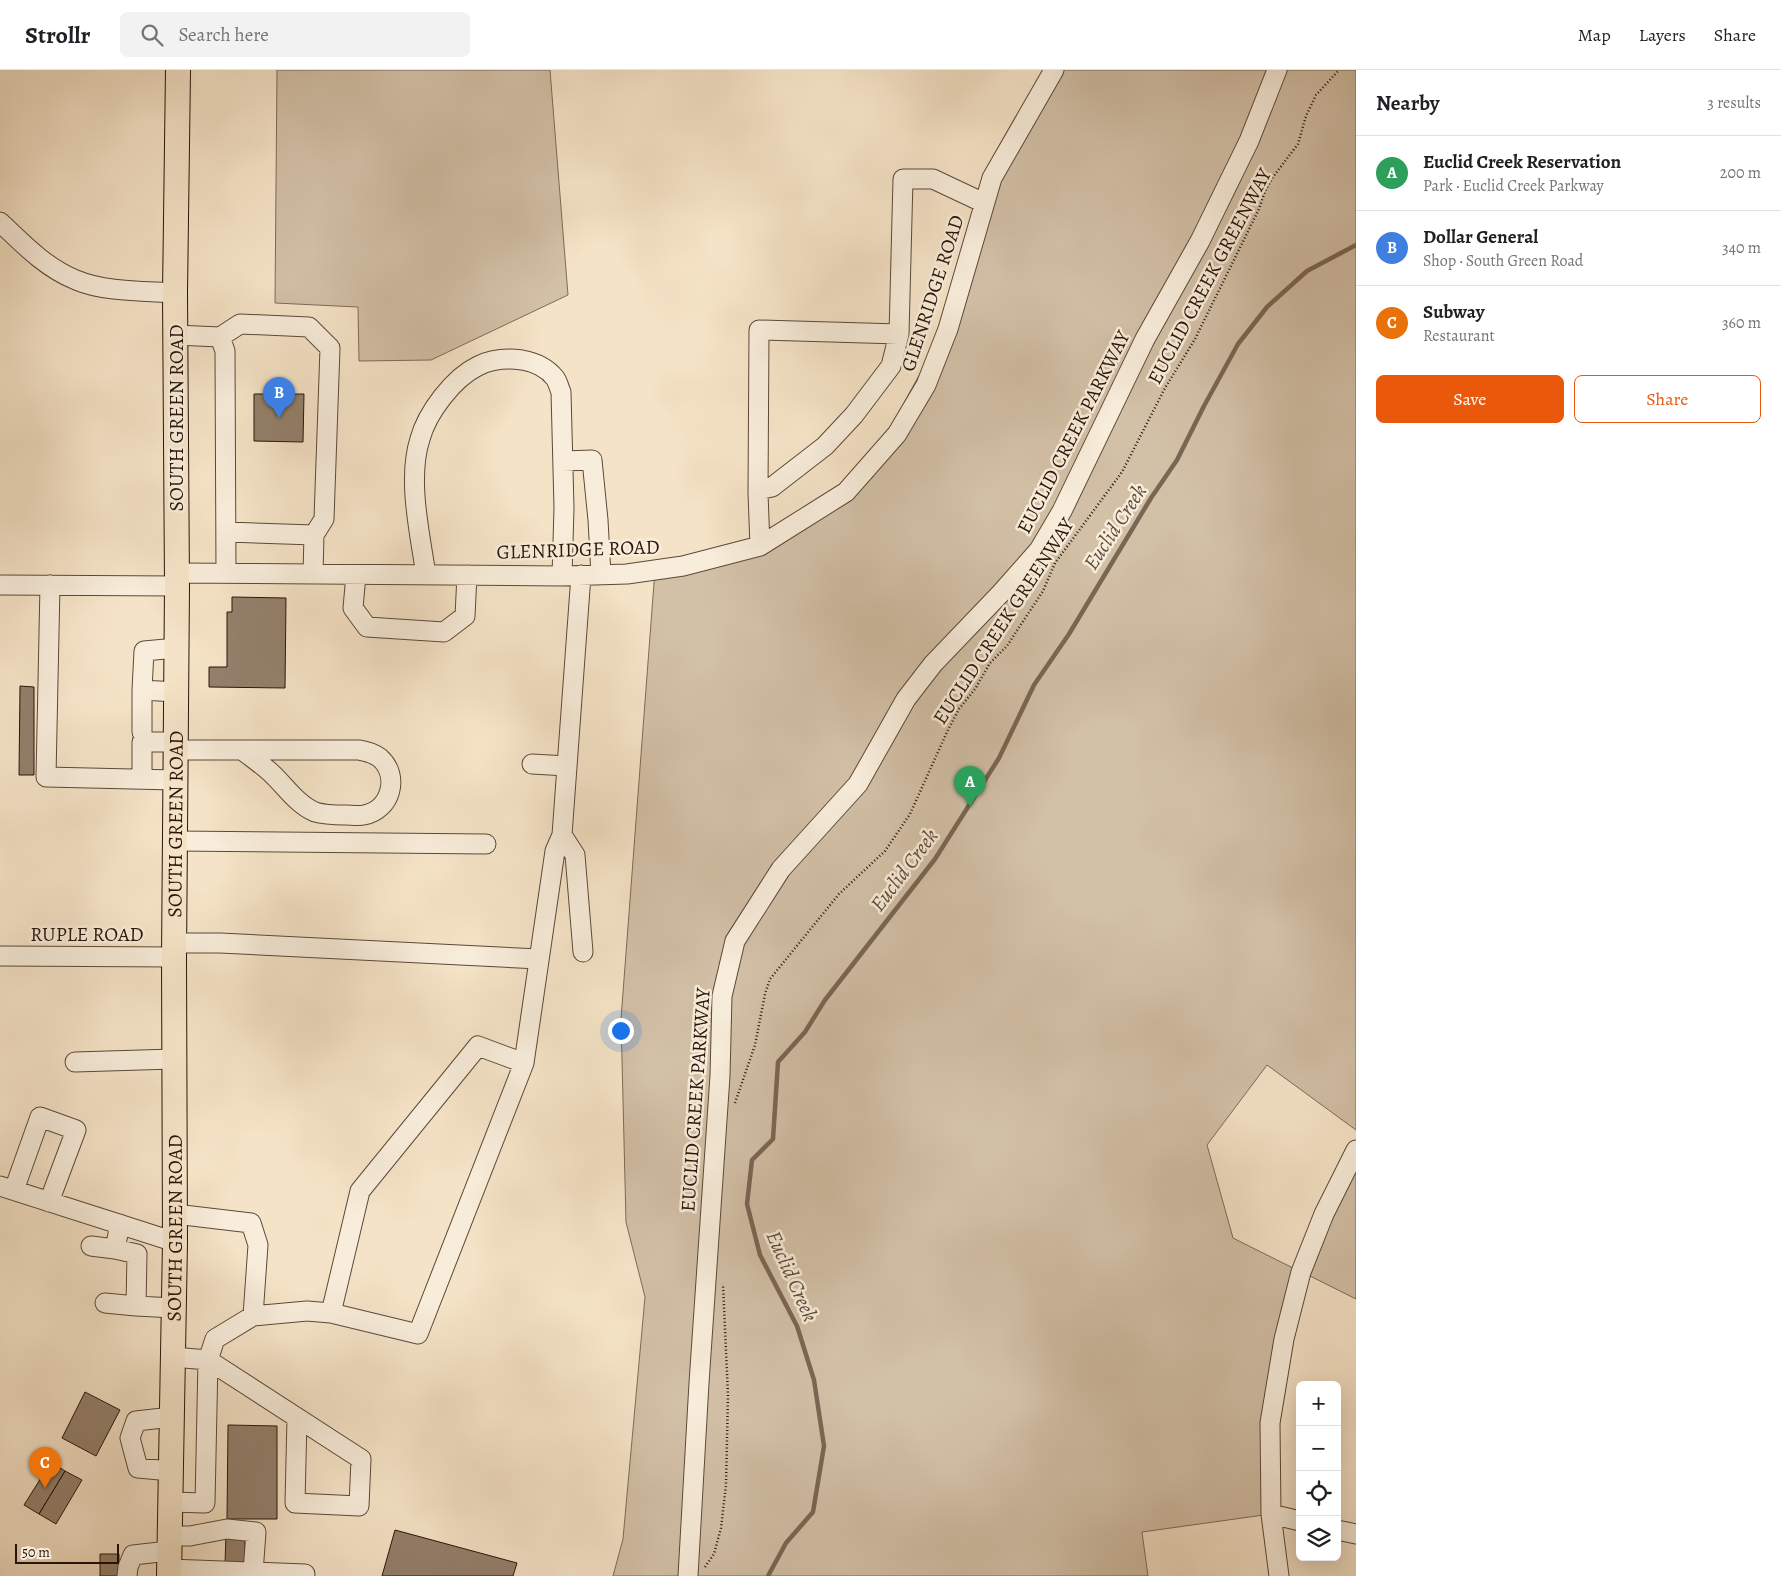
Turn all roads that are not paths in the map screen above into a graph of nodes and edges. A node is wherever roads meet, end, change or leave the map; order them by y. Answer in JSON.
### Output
{"nodes":[{"id":1,"x":178,"y":70,"type":"edge"},
{"id":2,"x":1054,"y":70,"type":"edge"},
{"id":3,"x":1277,"y":70,"type":"edge"},
{"id":4,"x":984,"y":203,"type":"junction"},
{"id":5,"x":0,"y":222,"type":"edge"},
{"id":6,"x":175,"y":293,"type":"junction"},
{"id":7,"x":899,"y":334,"type":"junction"},
{"id":8,"x":175,"y":335,"type":"junction"},
{"id":9,"x":220,"y":337,"type":"junction"},
{"id":10,"x":563,"y":461,"type":"junction"},
{"id":11,"x":758,"y":490,"type":"junction"},
{"id":12,"x":226,"y":532,"type":"junction"},
{"id":13,"x":314,"y":535,"type":"junction"},
{"id":14,"x":760,"y":546,"type":"junction"},
{"id":15,"x":226,"y":573,"type":"junction"},
{"id":16,"x":313,"y":574,"type":"junction"},
{"id":17,"x":356,"y":574,"type":"junction"},
{"id":18,"x":426,"y":575,"type":"junction"},
{"id":19,"x":467,"y":575,"type":"junction"},
{"id":20,"x":581,"y":575,"type":"junction"},
{"id":21,"x":601,"y":575,"type":"junction"},
{"id":22,"x":562,"y":576,"type":"junction"},
{"id":23,"x":177,"y":580,"type":"junction"},
{"id":24,"x":0,"y":584,"type":"edge"},
{"id":25,"x":50,"y":585,"type":"junction"},
{"id":26,"x":177,"y":648,"type":"junction"},
{"id":27,"x":142,"y":690,"type":"junction"},
{"id":28,"x":176,"y":692,"type":"junction"},
{"id":29,"x":142,"y":732,"type":"dead end"},
{"id":30,"x":176,"y":746,"type":"junction"},
{"id":31,"x":242,"y":750,"type":"junction"},
{"id":32,"x":532,"y":764,"type":"dead end"},
{"id":33,"x":568,"y":766,"type":"junction"},
{"id":34,"x":142,"y":779,"type":"junction"},
{"id":35,"x":175,"y":780,"type":"junction"},
{"id":36,"x":562,"y":835,"type":"junction"},
{"id":37,"x":175,"y":841,"type":"junction"},
{"id":38,"x":486,"y":844,"type":"dead end"},
{"id":39,"x":174,"y":950,"type":"junction"},
{"id":40,"x":583,"y":952,"type":"dead end"},
{"id":41,"x":0,"y":956,"type":"edge"},
{"id":42,"x":539,"y":959,"type":"junction"},
{"id":43,"x":174,"y":1060,"type":"junction"},
{"id":44,"x":75,"y":1062,"type":"dead end"},
{"id":45,"x":524,"y":1063,"type":"junction"},
{"id":46,"x":1356,"y":1150,"type":"edge"},
{"id":47,"x":4,"y":1188,"type":"edge"},
{"id":48,"x":49,"y":1202,"type":"junction"},
{"id":49,"x":175,"y":1214,"type":"junction"},
{"id":50,"x":120,"y":1224,"type":"junction"},
{"id":51,"x":175,"y":1242,"type":"junction"},
{"id":52,"x":91,"y":1246,"type":"dead end"},
{"id":53,"x":114,"y":1249,"type":"junction"},
{"id":54,"x":105,"y":1303,"type":"dead end"},
{"id":55,"x":136,"y":1306,"type":"junction"},
{"id":56,"x":174,"y":1308,"type":"junction"},
{"id":57,"x":331,"y":1313,"type":"junction"},
{"id":58,"x":253,"y":1316,"type":"junction"},
{"id":59,"x":173,"y":1358,"type":"junction"},
{"id":60,"x":208,"y":1360,"type":"junction"},
{"id":61,"x":172,"y":1417,"type":"junction"},
{"id":62,"x":297,"y":1418,"type":"junction"},
{"id":63,"x":171,"y":1471,"type":"junction"},
{"id":64,"x":170,"y":1502,"type":"junction"},
{"id":65,"x":1271,"y":1514,"type":"junction"},
{"id":66,"x":1296,"y":1520,"type":"edge"},
{"id":67,"x":1341,"y":1531,"type":"edge"},
{"id":68,"x":1356,"y":1534,"type":"edge"},
{"id":69,"x":169,"y":1558,"type":"edge"},
{"id":70,"x":696,"y":1572,"type":"edge"},
{"id":71,"x":253,"y":1573,"type":"junction"},
{"id":72,"x":305,"y":1574,"type":"dead end"},
{"id":73,"x":127,"y":1576,"type":"edge"},
{"id":74,"x":1279,"y":1576,"type":"edge"}],
"edges":[{"from":1,"to":6,"type":"main road","name":"SOUTH GREEN ROAD"},
{"from":2,"to":4,"type":"street","name":"GLENRIDGE ROAD"},
{"from":3,"to":70,"type":"street","name":"EUCLID CREEK PARKWAY"},
{"from":4,"to":7,"type":"street"},
{"from":4,"to":14,"type":"street","name":"GLENRIDGE ROAD"},
{"from":5,"to":6,"type":"street"},
{"from":6,"to":8,"type":"main road","name":"SOUTH GREEN ROAD"},
{"from":7,"to":11,"type":"street"},
{"from":7,"to":11,"type":"street"},
{"from":8,"to":9,"type":"street"},
{"from":8,"to":23,"type":"main road","name":"SOUTH GREEN ROAD"},
{"from":9,"to":12,"type":"street"},
{"from":9,"to":13,"type":"street"},
{"from":10,"to":18,"type":"street"},
{"from":10,"to":21,"type":"street"},
{"from":10,"to":22,"type":"street"},
{"from":11,"to":14,"type":"street"},
{"from":12,"to":13,"type":"street"},
{"from":12,"to":15,"type":"street"},
{"from":13,"to":16,"type":"street"},
{"from":14,"to":21,"type":"street","name":"GLENRIDGE ROAD"},
{"from":15,"to":16,"type":"street","name":"GLENRIDGE ROAD"},
{"from":15,"to":23,"type":"street","name":"GLENRIDGE ROAD"},
{"from":16,"to":17,"type":"street","name":"GLENRIDGE ROAD"},
{"from":17,"to":18,"type":"street","name":"GLENRIDGE ROAD"},
{"from":17,"to":19,"type":"street"},
{"from":18,"to":19,"type":"street","name":"GLENRIDGE ROAD"},
{"from":19,"to":22,"type":"street","name":"GLENRIDGE ROAD"},
{"from":20,"to":21,"type":"street","name":"GLENRIDGE ROAD"},
{"from":20,"to":22,"type":"street","name":"GLENRIDGE ROAD"},
{"from":20,"to":33,"type":"street"},
{"from":23,"to":25,"type":"street","name":"GLENRIDGE ROAD"},
{"from":23,"to":26,"type":"main road","name":"SOUTH GREEN ROAD"},
{"from":24,"to":25,"type":"street","name":"GLENRIDGE ROAD"},
{"from":25,"to":34,"type":"street"},
{"from":26,"to":27,"type":"street"},
{"from":26,"to":28,"type":"main road","name":"SOUTH GREEN ROAD"},
{"from":27,"to":28,"type":"street"},
{"from":27,"to":29,"type":"street"},
{"from":28,"to":30,"type":"main road","name":"SOUTH GREEN ROAD"},
{"from":30,"to":31,"type":"street"},
{"from":30,"to":34,"type":"street"},
{"from":30,"to":35,"type":"main road","name":"SOUTH GREEN ROAD"},
{"from":31,"to":31,"type":"street"},
{"from":32,"to":33,"type":"street"},
{"from":33,"to":36,"type":"street"},
{"from":34,"to":35,"type":"street"},
{"from":35,"to":37,"type":"main road","name":"SOUTH GREEN ROAD"},
{"from":36,"to":40,"type":"street"},
{"from":36,"to":42,"type":"street"},
{"from":37,"to":38,"type":"street"},
{"from":37,"to":39,"type":"main road","name":"SOUTH GREEN ROAD"},
{"from":39,"to":41,"type":"street","name":"RUPLE ROAD"},
{"from":39,"to":42,"type":"street","name":"RUPLE ROAD"},
{"from":39,"to":43,"type":"main road","name":"SOUTH GREEN ROAD"},
{"from":42,"to":45,"type":"street"},
{"from":43,"to":44,"type":"street"},
{"from":43,"to":49,"type":"main road","name":"SOUTH GREEN ROAD"},
{"from":45,"to":57,"type":"street"},
{"from":45,"to":57,"type":"street"},
{"from":46,"to":65,"type":"street"},
{"from":47,"to":48,"type":"street"},
{"from":47,"to":48,"type":"street"},
{"from":48,"to":50,"type":"street"},
{"from":49,"to":51,"type":"main road","name":"SOUTH GREEN ROAD"},
{"from":49,"to":58,"type":"street"},
{"from":50,"to":51,"type":"street"},
{"from":50,"to":53,"type":"street"},
{"from":51,"to":56,"type":"main road","name":"SOUTH GREEN ROAD"},
{"from":52,"to":53,"type":"street"},
{"from":53,"to":55,"type":"street"},
{"from":54,"to":55,"type":"street"},
{"from":55,"to":56,"type":"street"},
{"from":56,"to":59,"type":"main road","name":"SOUTH GREEN ROAD"},
{"from":57,"to":58,"type":"street"},
{"from":58,"to":60,"type":"street"},
{"from":59,"to":60,"type":"street"},
{"from":59,"to":61,"type":"main road","name":"SOUTH GREEN ROAD"},
{"from":60,"to":62,"type":"street"},
{"from":60,"to":64,"type":"street"},
{"from":61,"to":63,"type":"main road","name":"SOUTH GREEN ROAD"},
{"from":61,"to":63,"type":"street"},
{"from":62,"to":62,"type":"street"},
{"from":63,"to":64,"type":"main road","name":"SOUTH GREEN ROAD"},
{"from":64,"to":69,"type":"main road","name":"SOUTH GREEN ROAD"},
{"from":65,"to":66,"type":"street"},
{"from":65,"to":74,"type":"street"},
{"from":67,"to":68,"type":"street"},
{"from":69,"to":71,"type":"street"},
{"from":69,"to":71,"type":"street"},
{"from":69,"to":73,"type":"street"},
{"from":71,"to":72,"type":"street"}]}
